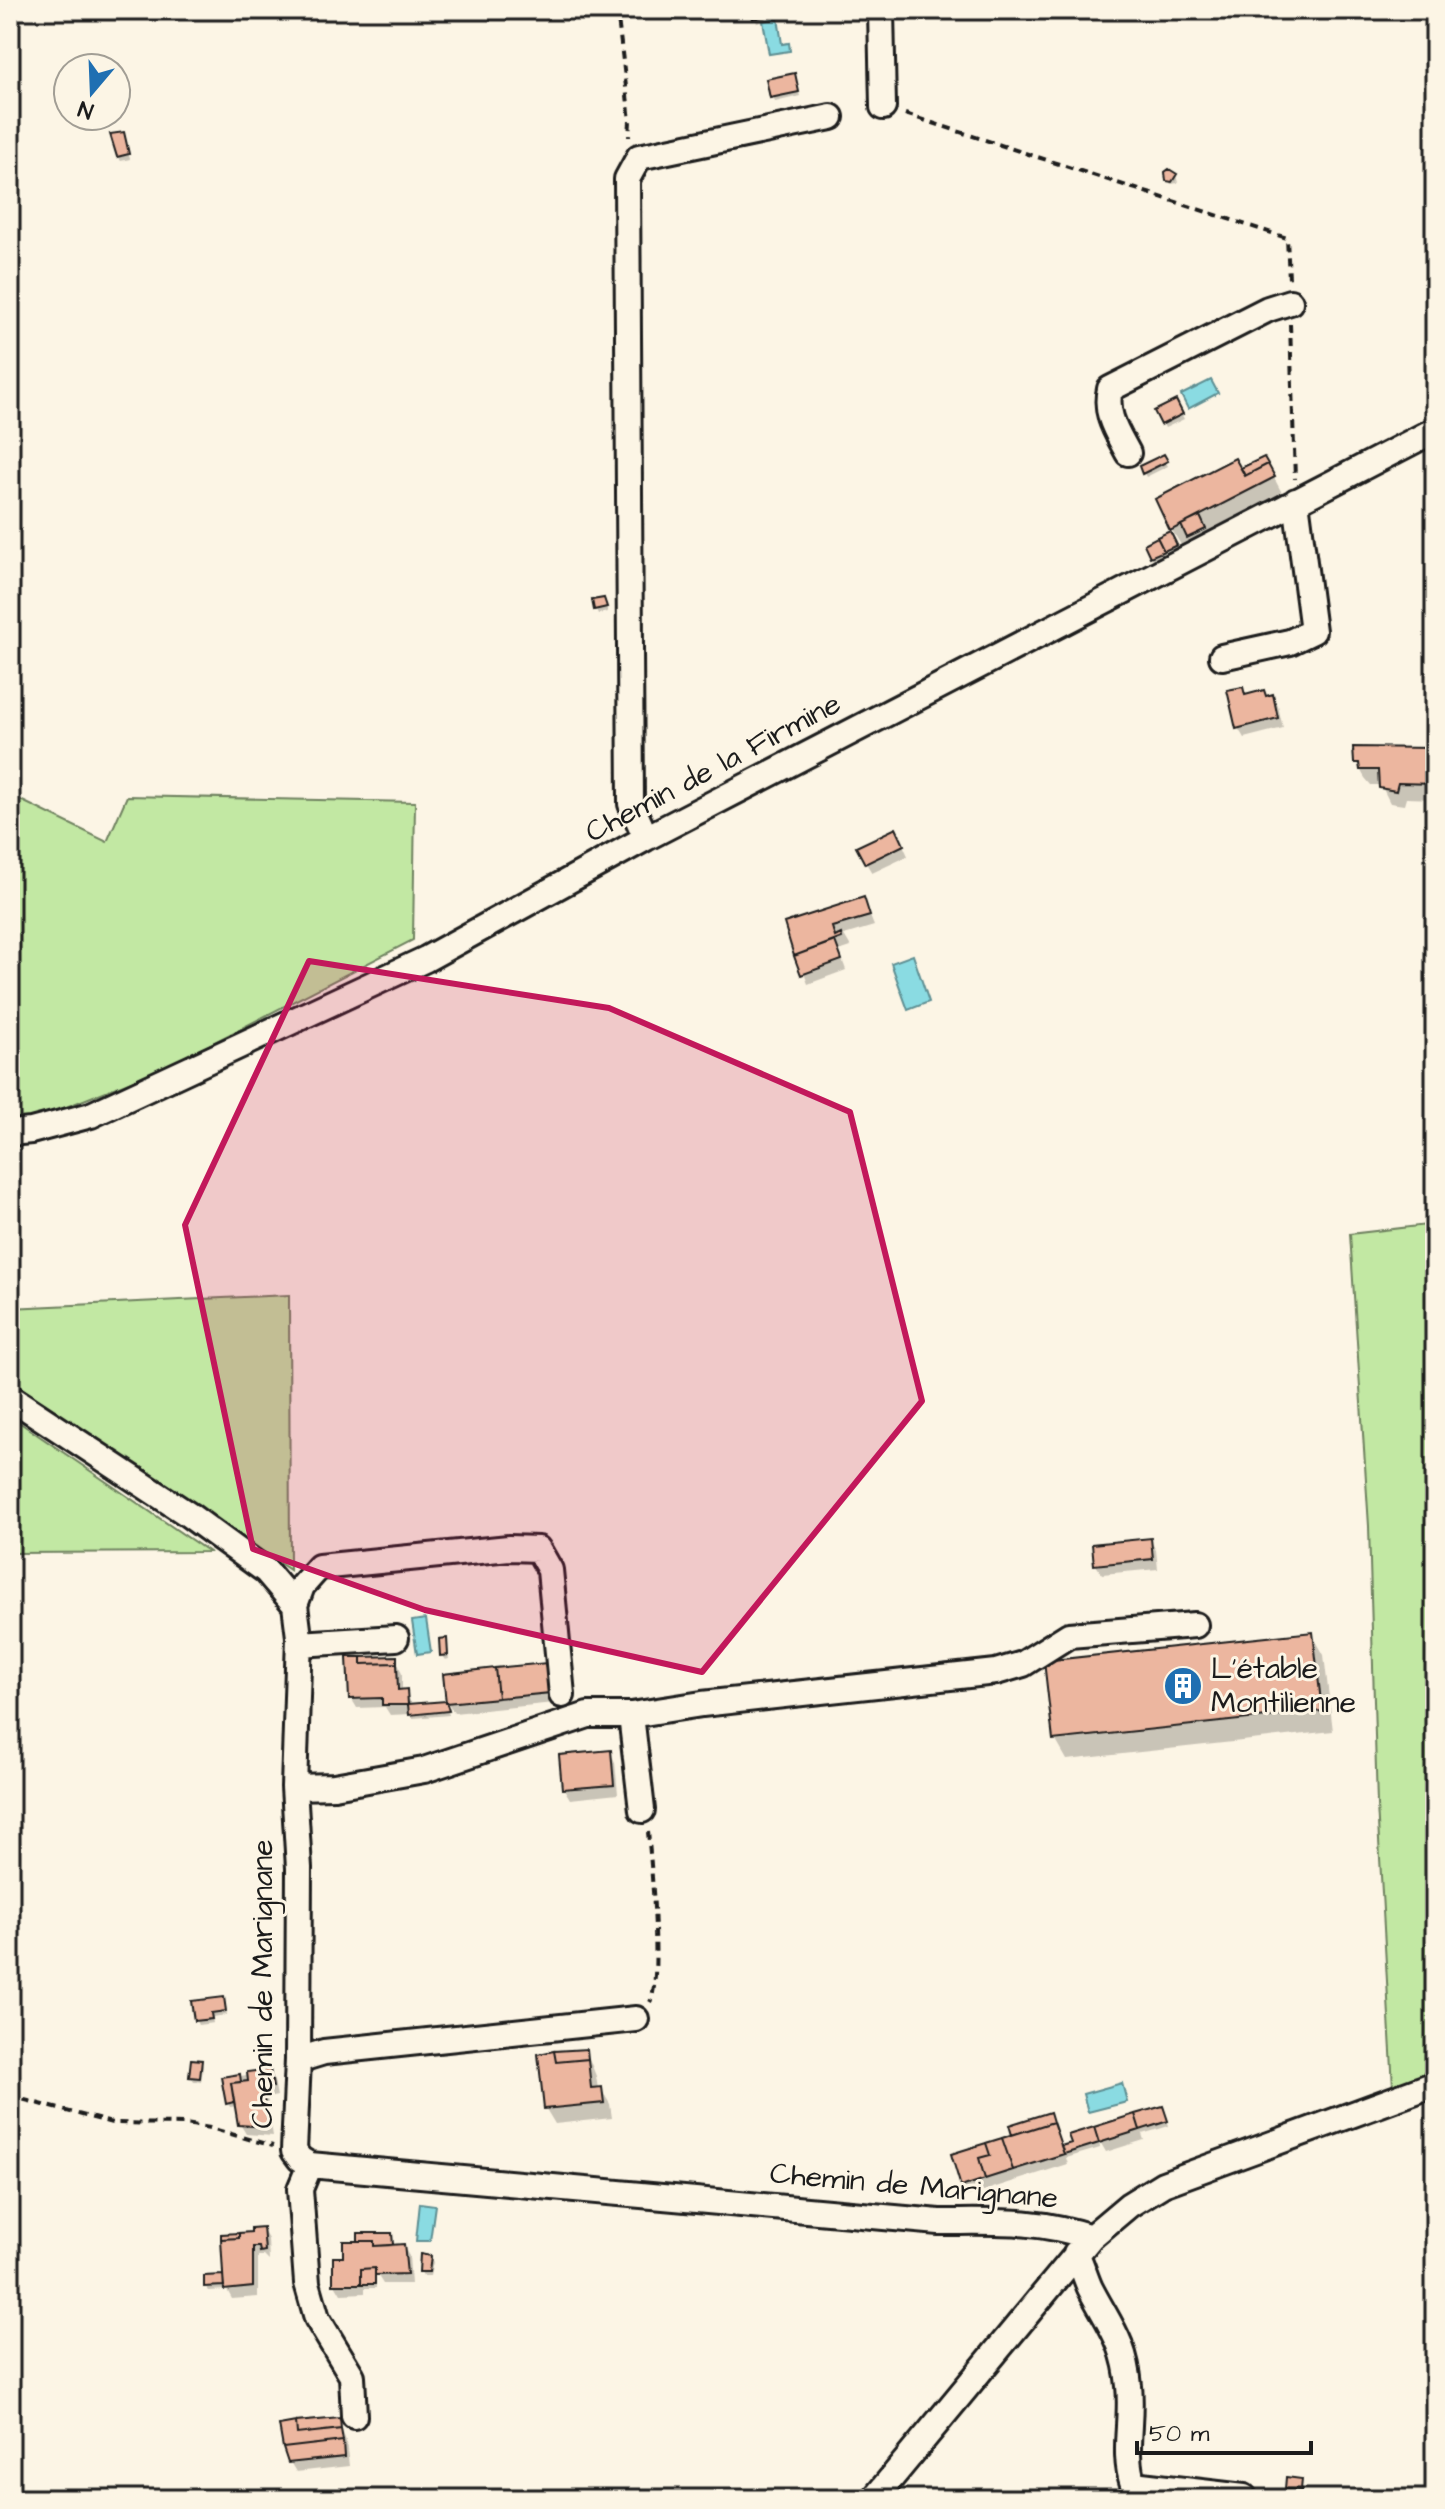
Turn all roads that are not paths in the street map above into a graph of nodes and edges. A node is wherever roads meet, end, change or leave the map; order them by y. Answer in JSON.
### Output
{"nodes":[{"id":1,"x":881,"y":10,"type":"edge"},
{"id":2,"x":883,"y":107,"type":"road end"},
{"id":3,"x":831,"y":117,"type":"dead end"},
{"id":4,"x":1290,"y":302,"type":"road end"},
{"id":5,"x":1435,"y":430,"type":"edge"},
{"id":6,"x":1128,"y":453,"type":"dead end"},
{"id":7,"x":1296,"y":501,"type":"junction"},
{"id":8,"x":1222,"y":657,"type":"dead end"},
{"id":9,"x":646,"y":838,"type":"junction"},
{"id":10,"x":10,"y":1133,"type":"edge"},
{"id":11,"x":10,"y":1397,"type":"edge"},
{"id":12,"x":295,"y":1605,"type":"junction"},
{"id":13,"x":1195,"y":1625,"type":"dead end"},
{"id":14,"x":396,"y":1638,"type":"dead end"},
{"id":15,"x":299,"y":1644,"type":"junction"},
{"id":16,"x":562,"y":1695,"type":"dead end"},
{"id":17,"x":631,"y":1715,"type":"junction"},
{"id":18,"x":294,"y":1787,"type":"junction"},
{"id":19,"x":642,"y":1810,"type":"road end"},
{"id":20,"x":636,"y":2019,"type":"road end"},
{"id":21,"x":298,"y":2060,"type":"junction"},
{"id":22,"x":1435,"y":2084,"type":"edge"},
{"id":23,"x":302,"y":2158,"type":"junction"},
{"id":24,"x":1084,"y":2245,"type":"junction"},
{"id":25,"x":354,"y":2416,"type":"dead end"},
{"id":26,"x":1244,"y":2497,"type":"dead end"},
{"id":27,"x":874,"y":2499,"type":"edge"}],
"edges":[{"from":1,"to":2,"type":"street"},
{"from":3,"to":9,"type":"street"},
{"from":4,"to":6,"type":"street"},
{"from":5,"to":7,"type":"street","name":"Chemin de la Firmine"},
{"from":7,"to":8,"type":"street"},
{"from":7,"to":9,"type":"street","name":"Chemin de la Firmine"},
{"from":9,"to":10,"type":"street","name":"Chemin de la Firmine"},
{"from":11,"to":12,"type":"street"},
{"from":12,"to":15,"type":"street","name":"Chemin de Marignane"},
{"from":12,"to":16,"type":"street"},
{"from":13,"to":17,"type":"street"},
{"from":14,"to":15,"type":"street"},
{"from":15,"to":18,"type":"street","name":"Chemin de Marignane"},
{"from":17,"to":18,"type":"street"},
{"from":17,"to":19,"type":"street"},
{"from":18,"to":21,"type":"street","name":"Chemin de Marignane"},
{"from":20,"to":21,"type":"street"},
{"from":21,"to":23,"type":"street","name":"Chemin de Marignane"},
{"from":22,"to":24,"type":"street"},
{"from":23,"to":24,"type":"street","name":"Chemin de Marignane"},
{"from":23,"to":25,"type":"street"},
{"from":24,"to":26,"type":"street"},
{"from":24,"to":27,"type":"street"}]}
